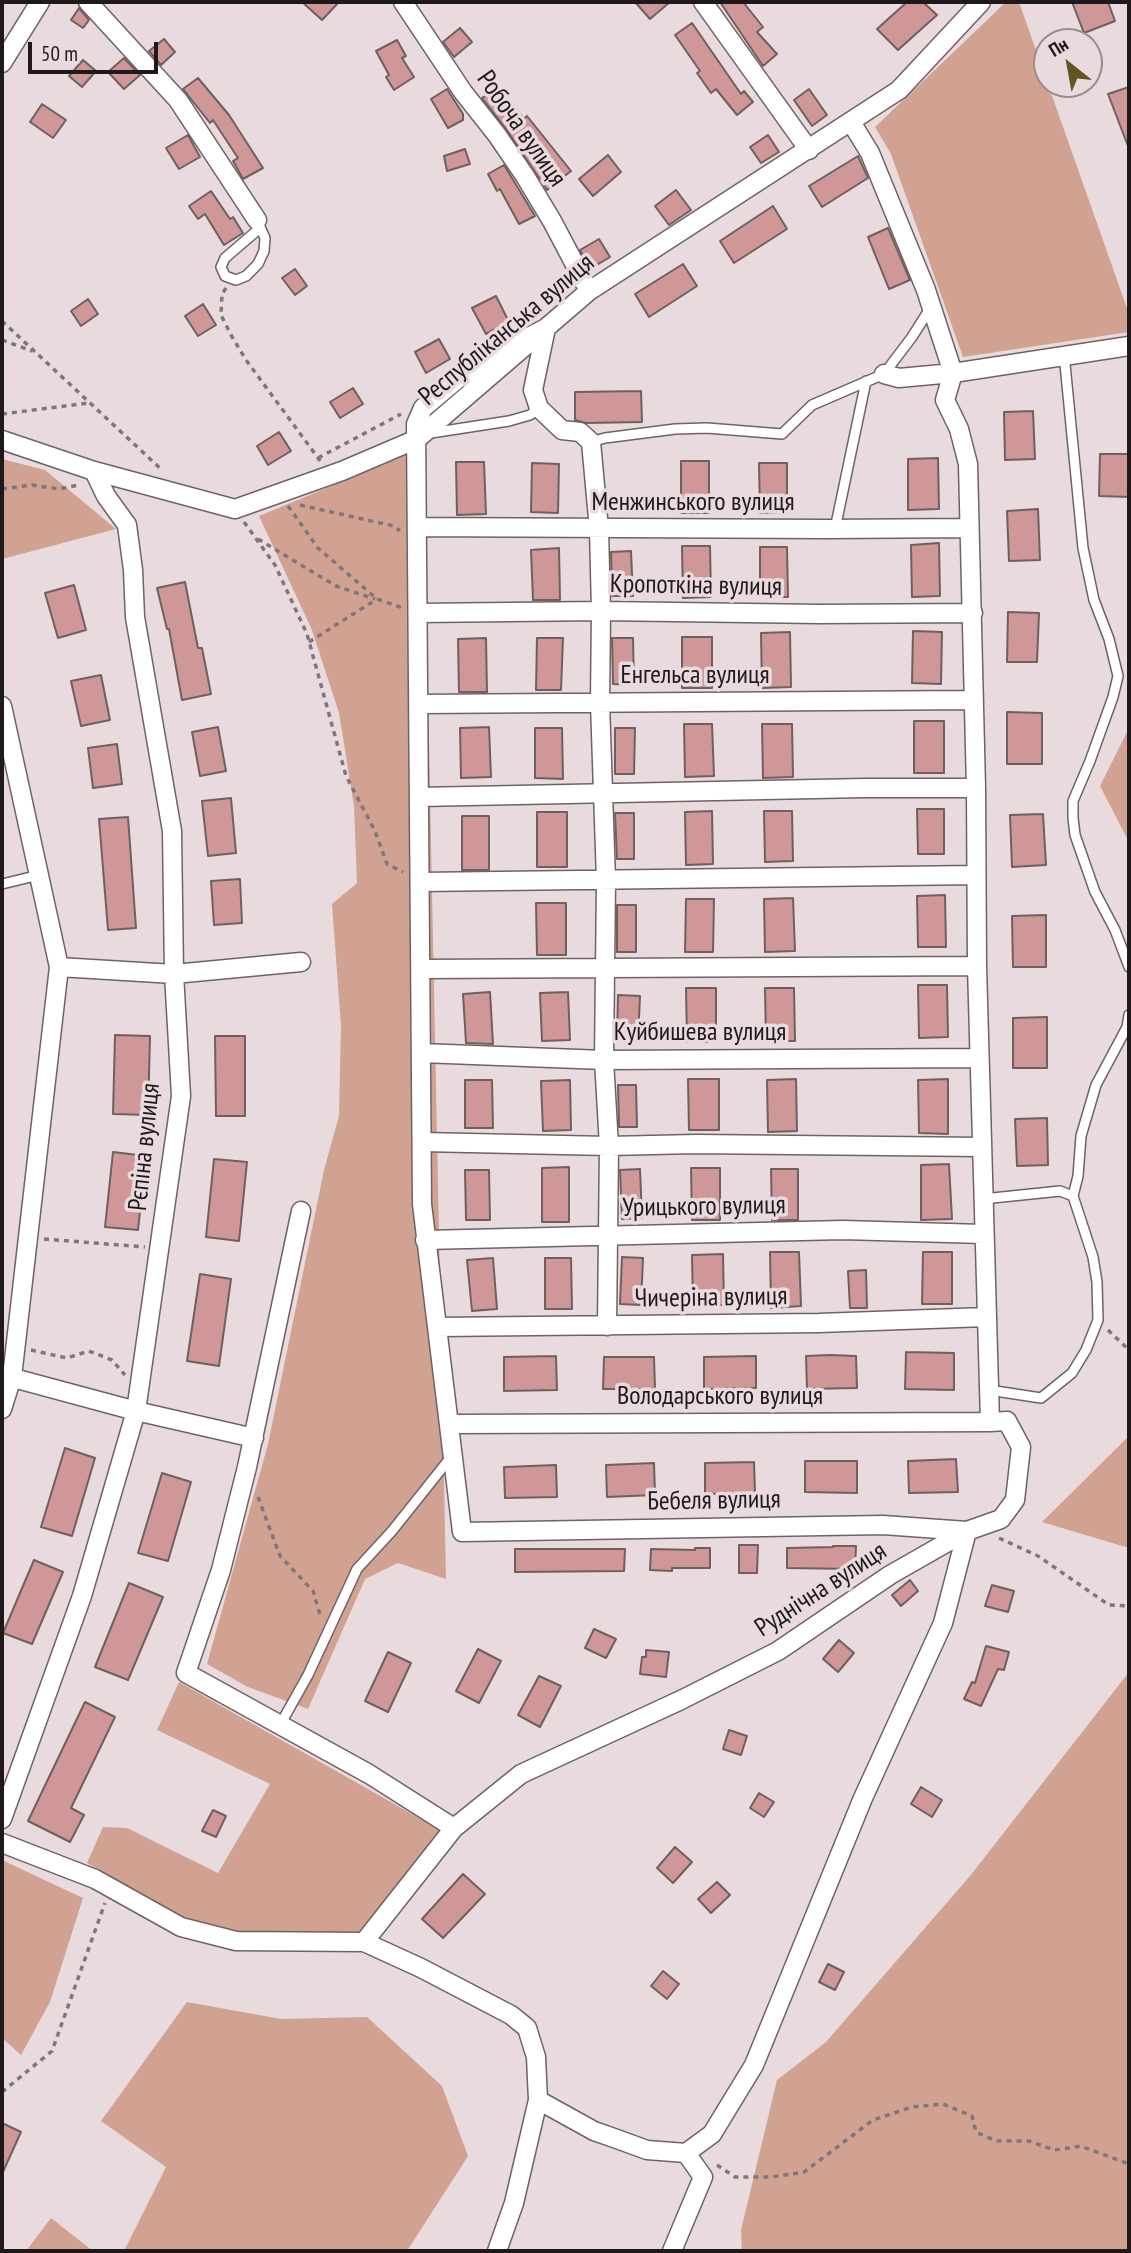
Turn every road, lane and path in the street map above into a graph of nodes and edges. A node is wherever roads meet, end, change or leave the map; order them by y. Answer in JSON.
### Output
{"nodes":[{"id":1,"x":40,"y":2,"type":"edge"},
{"id":2,"x":88,"y":2,"type":"edge"},
{"id":3,"x":404,"y":2,"type":"edge"},
{"id":4,"x":704,"y":2,"type":"edge"},
{"id":5,"x":981,"y":2,"type":"edge"},
{"id":6,"x":2,"y":63,"type":"edge"},
{"id":7,"x":851,"y":122,"type":"junction"},
{"id":8,"x":809,"y":150,"type":"junction"},
{"id":9,"x":259,"y":224,"type":"junction"},
{"id":10,"x":231,"y":278,"type":"junction"},
{"id":11,"x":589,"y":291,"type":"junction"},
{"id":12,"x":931,"y":307,"type":"junction"},
{"id":13,"x":2,"y":321,"type":"edge"},
{"id":14,"x":546,"y":328,"type":"junction"},
{"id":15,"x":2,"y":340,"type":"edge"},
{"id":16,"x":1129,"y":346,"type":"edge"},
{"id":17,"x":34,"y":351,"type":"junction"},
{"id":18,"x":1064,"y":355,"type":"junction"},
{"id":19,"x":953,"y":373,"type":"junction"},
{"id":20,"x":884,"y":374,"type":"junction"},
{"id":21,"x":866,"y":381,"type":"junction"},
{"id":22,"x":435,"y":396,"type":"junction"},
{"id":23,"x":89,"y":403,"type":"junction"},
{"id":24,"x":539,"y":408,"type":"junction"},
{"id":25,"x":2,"y":414,"type":"edge"},
{"id":26,"x":417,"y":439,"type":"junction"},
{"id":27,"x":2,"y":440,"type":"edge"},
{"id":28,"x":592,"y":442,"type":"junction"},
{"id":29,"x":318,"y":458,"type":"junction"},
{"id":30,"x":170,"y":474,"type":"dead end"},
{"id":31,"x":329,"y":475,"type":"junction"},
{"id":32,"x":96,"y":476,"type":"junction"},
{"id":33,"x":2,"y":489,"type":"edge"},
{"id":34,"x":235,"y":509,"type":"junction"},
{"id":35,"x":417,"y":527,"type":"junction"},
{"id":36,"x":969,"y":528,"type":"junction"},
{"id":37,"x":599,"y":529,"type":"junction"},
{"id":38,"x":835,"y":529,"type":"junction"},
{"id":39,"x":256,"y":538,"type":"junction"},
{"id":40,"x":417,"y":546,"type":"junction"},
{"id":41,"x":377,"y":599,"type":"junction"},
{"id":42,"x":601,"y":611,"type":"junction"},
{"id":43,"x":418,"y":613,"type":"junction"},
{"id":44,"x":972,"y":614,"type":"junction"},
{"id":45,"x":309,"y":642,"type":"junction"},
{"id":46,"x":973,"y":700,"type":"junction"},
{"id":47,"x":600,"y":703,"type":"junction"},
{"id":48,"x":419,"y":704,"type":"junction"},
{"id":49,"x":2,"y":706,"type":"edge"},
{"id":50,"x":976,"y":788,"type":"junction"},
{"id":51,"x":603,"y":792,"type":"junction"},
{"id":52,"x":419,"y":797,"type":"junction"},
{"id":53,"x":39,"y":875,"type":"junction"},
{"id":54,"x":976,"y":875,"type":"junction"},
{"id":55,"x":606,"y":880,"type":"junction"},
{"id":56,"x":420,"y":882,"type":"junction"},
{"id":57,"x":2,"y":884,"type":"edge"},
{"id":58,"x":301,"y":962,"type":"dead end"},
{"id":59,"x":977,"y":966,"type":"junction"},
{"id":60,"x":59,"y":967,"type":"junction"},
{"id":61,"x":1129,"y":967,"type":"edge"},
{"id":62,"x":604,"y":969,"type":"junction"},
{"id":63,"x":421,"y":970,"type":"junction"},
{"id":64,"x":174,"y":974,"type":"junction"},
{"id":65,"x":1129,"y":1015,"type":"edge"},
{"id":66,"x":1129,"y":1040,"type":"edge"},
{"id":67,"x":1117,"y":1046,"type":"junction"},
{"id":68,"x":421,"y":1053,"type":"junction"},
{"id":69,"x":979,"y":1058,"type":"junction"},
{"id":70,"x":604,"y":1059,"type":"junction"},
{"id":71,"x":422,"y":1142,"type":"junction"},
{"id":72,"x":609,"y":1146,"type":"junction"},
{"id":73,"x":981,"y":1147,"type":"junction"},
{"id":74,"x":1073,"y":1196,"type":"junction"},
{"id":75,"x":983,"y":1199,"type":"junction"},
{"id":76,"x":302,"y":1211,"type":"dead end"},
{"id":77,"x":983,"y":1234,"type":"junction"},
{"id":78,"x":609,"y":1235,"type":"junction"},
{"id":79,"x":28,"y":1238,"type":"junction"},
{"id":80,"x":425,"y":1240,"type":"junction"},
{"id":81,"x":160,"y":1249,"type":"junction"},
{"id":82,"x":986,"y":1317,"type":"junction"},
{"id":83,"x":1098,"y":1320,"type":"junction"},
{"id":84,"x":607,"y":1326,"type":"junction"},
{"id":85,"x":437,"y":1327,"type":"junction"},
{"id":86,"x":16,"y":1344,"type":"junction"},
{"id":87,"x":1129,"y":1350,"type":"edge"},
{"id":88,"x":7,"y":1376,"type":"edge"},
{"id":89,"x":989,"y":1390,"type":"junction"},
{"id":90,"x":137,"y":1404,"type":"junction"},
{"id":91,"x":2,"y":1409,"type":"edge"},
{"id":92,"x":990,"y":1422,"type":"junction"},
{"id":93,"x":450,"y":1424,"type":"junction"},
{"id":94,"x":254,"y":1438,"type":"junction"},
{"id":95,"x":454,"y":1454,"type":"junction"},
{"id":96,"x":247,"y":1466,"type":"junction"},
{"id":97,"x":967,"y":1531,"type":"junction"},
{"id":98,"x":1129,"y":1606,"type":"edge"},
{"id":99,"x":326,"y":1633,"type":"junction"},
{"id":100,"x":280,"y":1725,"type":"junction"},
{"id":101,"x":2,"y":1819,"type":"edge"},
{"id":102,"x":454,"y":1828,"type":"junction"},
{"id":103,"x":2,"y":1843,"type":"edge"},
{"id":104,"x":110,"y":1888,"type":"junction"},
{"id":105,"x":364,"y":1942,"type":"junction"},
{"id":106,"x":2,"y":2092,"type":"edge"},
{"id":107,"x":538,"y":2100,"type":"junction"},
{"id":108,"x":686,"y":2153,"type":"junction"},
{"id":109,"x":715,"y":2163,"type":"dead end"},
{"id":110,"x":1129,"y":2164,"type":"edge"},
{"id":111,"x":497,"y":2251,"type":"edge"},
{"id":112,"x":672,"y":2251,"type":"edge"}],
"edges":[{"from":1,"to":6,"type":"street"},
{"from":2,"to":9,"type":"street"},
{"from":3,"to":11,"type":"street","name":"Робоча вулиця"},
{"from":4,"to":8,"type":"street"},
{"from":5,"to":7,"type":"street","name":"Республіканська вулиця"},
{"from":7,"to":8,"type":"street","name":"Республіканська вулиця"},
{"from":7,"to":12,"type":"street"},
{"from":8,"to":11,"type":"street","name":"Республіканська вулиця"},
{"from":9,"to":10,"type":"lane"},
{"from":9,"to":10,"type":"lane"},
{"from":10,"to":29,"type":"path"},
{"from":11,"to":14,"type":"street","name":"Республіканська вулиця"},
{"from":12,"to":19,"type":"street"},
{"from":12,"to":20,"type":"lane"},
{"from":13,"to":17,"type":"path"},
{"from":14,"to":22,"type":"street"},
{"from":14,"to":24,"type":"street"},
{"from":14,"to":26,"type":"street","name":"Республіканська вулиця"},
{"from":15,"to":17,"type":"path"},
{"from":16,"to":18,"type":"street"},
{"from":17,"to":23,"type":"path"},
{"from":18,"to":19,"type":"street"},
{"from":18,"to":61,"type":"lane"},
{"from":19,"to":20,"type":"street"},
{"from":19,"to":36,"type":"street"},
{"from":20,"to":21,"type":"lane"},
{"from":21,"to":28,"type":"lane"},
{"from":21,"to":38,"type":"lane"},
{"from":22,"to":26,"type":"street"},
{"from":22,"to":29,"type":"path"},
{"from":23,"to":25,"type":"path"},
{"from":23,"to":30,"type":"path"},
{"from":24,"to":26,"type":"lane"},
{"from":24,"to":28,"type":"street"},
{"from":26,"to":31,"type":"street","name":"Республіканська вулиця"},
{"from":26,"to":35,"type":"street"},
{"from":27,"to":32,"type":"street"},
{"from":28,"to":37,"type":"street"},
{"from":29,"to":31,"type":"path"},
{"from":31,"to":34,"type":"street","name":"Республіканська вулиця"},
{"from":32,"to":33,"type":"path"},
{"from":32,"to":34,"type":"street"},
{"from":32,"to":64,"type":"street","name":"Рєпіна вулиця"},
{"from":34,"to":39,"type":"path"},
{"from":35,"to":37,"type":"street","name":"Менжинського вулиця"},
{"from":35,"to":40,"type":"street"},
{"from":36,"to":38,"type":"street","name":"Менжинського вулиця"},
{"from":36,"to":44,"type":"street"},
{"from":37,"to":38,"type":"street","name":"Менжинського вулиця"},
{"from":37,"to":42,"type":"street"},
{"from":39,"to":41,"type":"path"},
{"from":39,"to":45,"type":"path"},
{"from":40,"to":41,"type":"path"},
{"from":40,"to":43,"type":"street"},
{"from":41,"to":43,"type":"path"},
{"from":41,"to":45,"type":"path"},
{"from":42,"to":43,"type":"street","name":"Кропоткіна вулиця"},
{"from":42,"to":44,"type":"street","name":"Кропоткіна вулиця"},
{"from":42,"to":47,"type":"street"},
{"from":43,"to":48,"type":"street"},
{"from":44,"to":46,"type":"street"},
{"from":45,"to":56,"type":"path"},
{"from":46,"to":47,"type":"street","name":"Енгельса вулиця"},
{"from":46,"to":50,"type":"street"},
{"from":47,"to":48,"type":"street","name":"Енгельса вулиця"},
{"from":47,"to":51,"type":"street"},
{"from":48,"to":52,"type":"street"},
{"from":49,"to":53,"type":"street"},
{"from":50,"to":51,"type":"street"},
{"from":50,"to":54,"type":"street"},
{"from":51,"to":52,"type":"street"},
{"from":51,"to":55,"type":"street"},
{"from":52,"to":56,"type":"street"},
{"from":53,"to":57,"type":"lane"},
{"from":53,"to":60,"type":"street"},
{"from":54,"to":55,"type":"street"},
{"from":54,"to":59,"type":"street"},
{"from":55,"to":56,"type":"street"},
{"from":55,"to":62,"type":"street"},
{"from":56,"to":63,"type":"street"},
{"from":58,"to":64,"type":"street"},
{"from":59,"to":62,"type":"street"},
{"from":59,"to":69,"type":"street"},
{"from":60,"to":64,"type":"street"},
{"from":60,"to":79,"type":"street"},
{"from":62,"to":63,"type":"street"},
{"from":62,"to":70,"type":"street"},
{"from":63,"to":68,"type":"street"},
{"from":64,"to":81,"type":"street","name":"Рєпіна вулиця"},
{"from":65,"to":67,"type":"lane"},
{"from":66,"to":67,"type":"lane"},
{"from":67,"to":74,"type":"lane"},
{"from":68,"to":70,"type":"street","name":"Куйбишева вулиця"},
{"from":68,"to":71,"type":"street"},
{"from":69,"to":70,"type":"street","name":"Куйбишева вулиця"},
{"from":69,"to":73,"type":"street"},
{"from":70,"to":72,"type":"street"},
{"from":71,"to":72,"type":"street"},
{"from":71,"to":80,"type":"street"},
{"from":72,"to":73,"type":"street"},
{"from":72,"to":78,"type":"street"},
{"from":73,"to":75,"type":"street"},
{"from":74,"to":75,"type":"lane"},
{"from":74,"to":83,"type":"lane"},
{"from":75,"to":77,"type":"street"},
{"from":76,"to":94,"type":"street"},
{"from":77,"to":78,"type":"street","name":"Урицького вулиця"},
{"from":77,"to":82,"type":"street"},
{"from":78,"to":80,"type":"street","name":"Урицького вулиця"},
{"from":78,"to":84,"type":"street"},
{"from":79,"to":81,"type":"path"},
{"from":79,"to":86,"type":"street"},
{"from":80,"to":85,"type":"street"},
{"from":81,"to":90,"type":"street","name":"Рєпіна вулиця"},
{"from":82,"to":84,"type":"street","name":"Чичеріна вулиця"},
{"from":82,"to":89,"type":"street"},
{"from":83,"to":87,"type":"path"},
{"from":83,"to":89,"type":"lane"},
{"from":84,"to":85,"type":"street","name":"Чичеріна вулиця"},
{"from":85,"to":93,"type":"street"},
{"from":86,"to":88,"type":"street"},
{"from":86,"to":90,"type":"path"},
{"from":88,"to":90,"type":"street"},
{"from":88,"to":91,"type":"street"},
{"from":89,"to":92,"type":"street"},
{"from":90,"to":94,"type":"street"},
{"from":90,"to":101,"type":"street","name":"Рєпіна вулиця"},
{"from":92,"to":93,"type":"street","name":"Володарського вулиця"},
{"from":92,"to":97,"type":"street"},
{"from":93,"to":95,"type":"street"},
{"from":94,"to":96,"type":"street"},
{"from":95,"to":97,"type":"street","name":"Бебеля вулиця"},
{"from":95,"to":99,"type":"lane"},
{"from":96,"to":99,"type":"path"},
{"from":96,"to":100,"type":"street"},
{"from":97,"to":98,"type":"path"},
{"from":97,"to":102,"type":"street","name":"Руднічна вулиця"},
{"from":97,"to":108,"type":"street"},
{"from":99,"to":100,"type":"lane"},
{"from":100,"to":102,"type":"street"},
{"from":102,"to":105,"type":"street","name":"Руднічна вулиця"},
{"from":103,"to":104,"type":"street"},
{"from":104,"to":105,"type":"street"},
{"from":104,"to":106,"type":"path"},
{"from":105,"to":107,"type":"street"},
{"from":107,"to":108,"type":"street"},
{"from":107,"to":111,"type":"street"},
{"from":108,"to":112,"type":"street"},
{"from":109,"to":110,"type":"path"}]}
